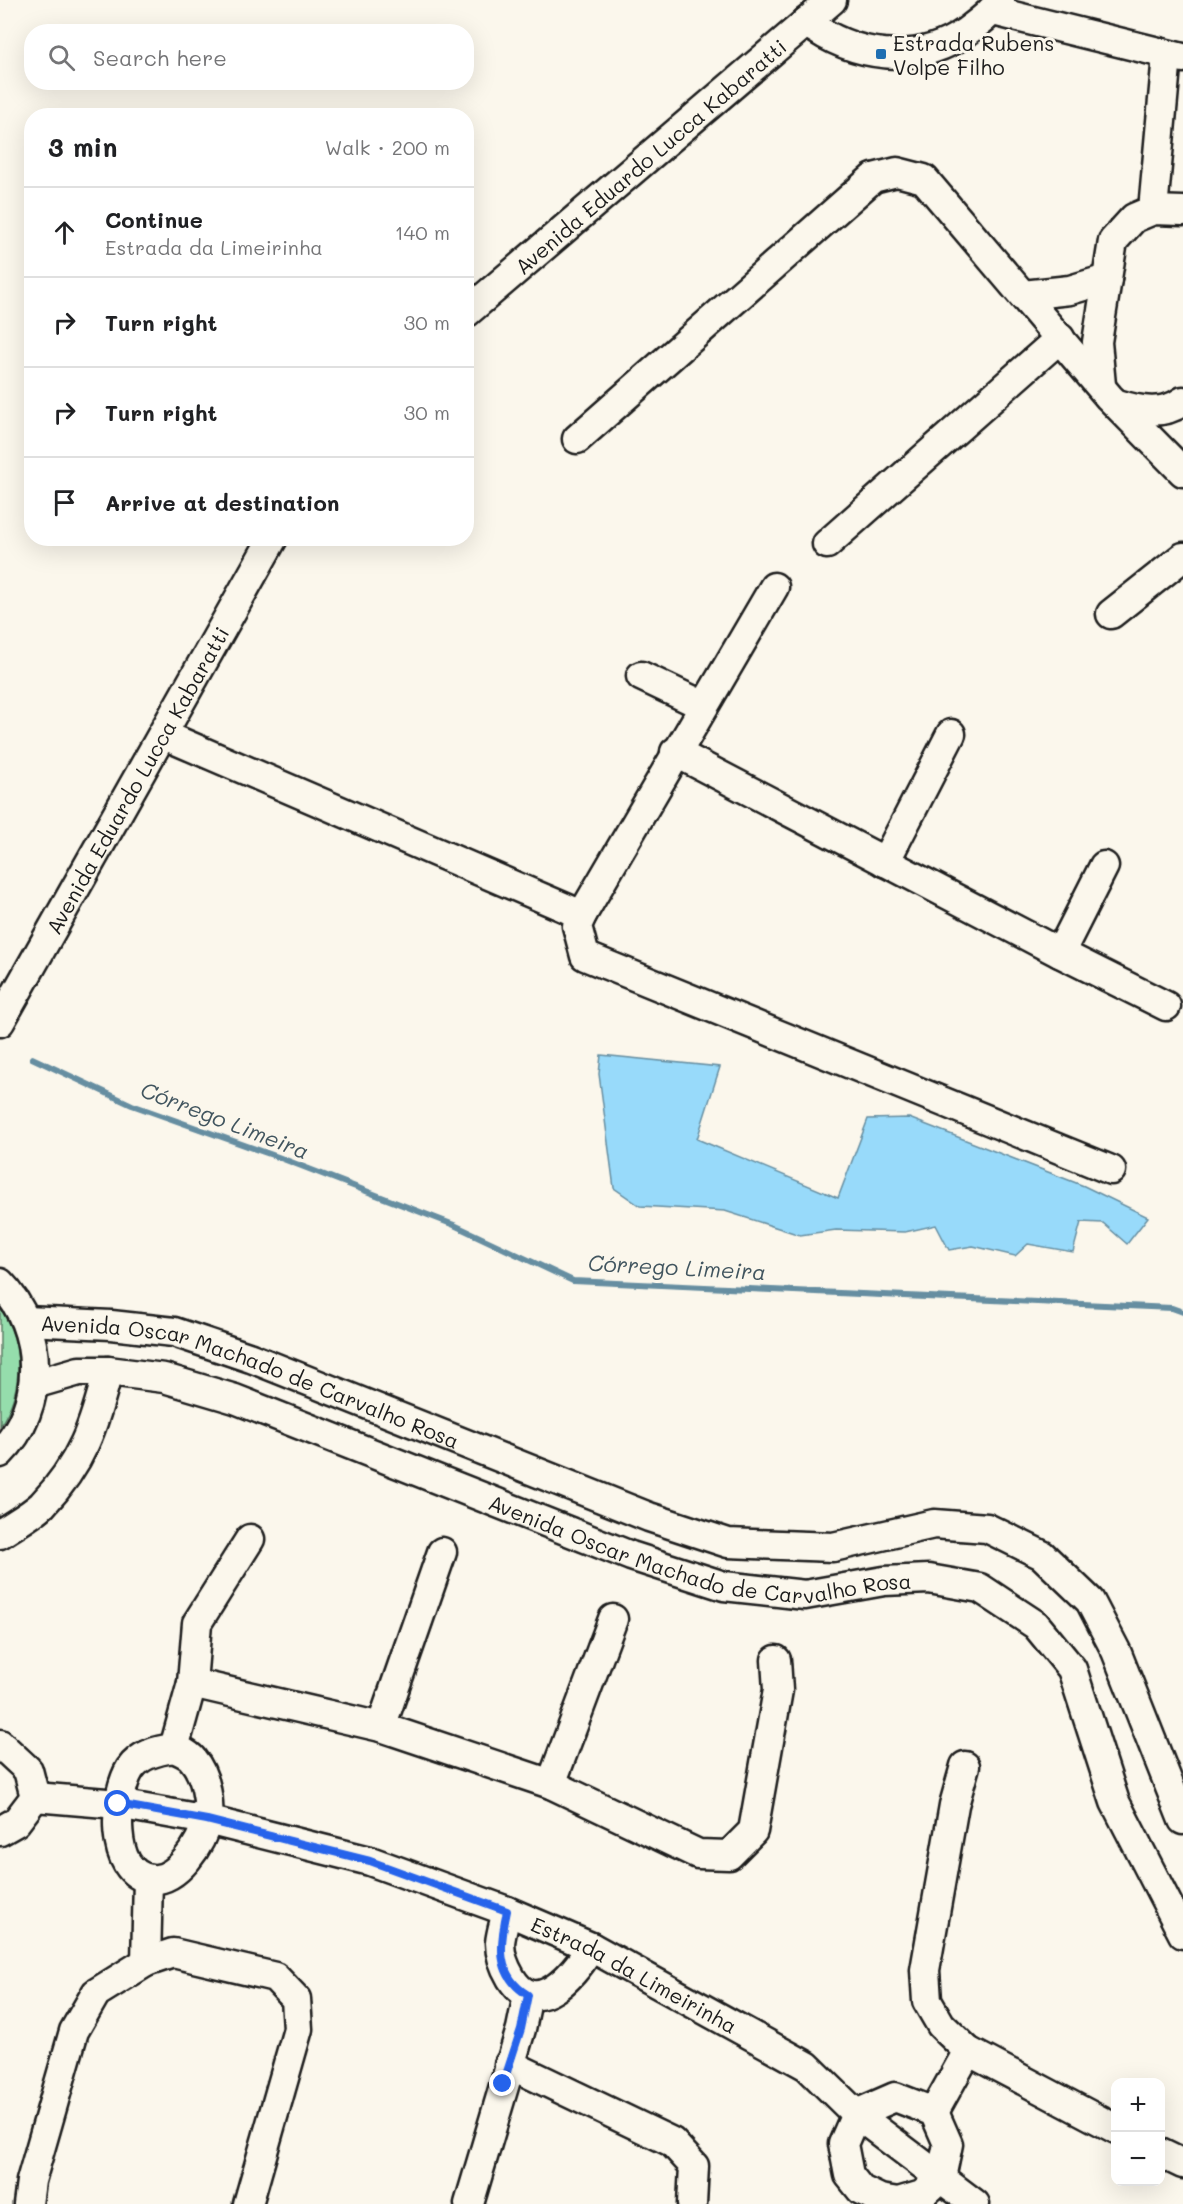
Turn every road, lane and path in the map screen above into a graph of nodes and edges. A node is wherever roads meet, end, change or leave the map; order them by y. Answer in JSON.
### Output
{"nodes":[{"id":1,"x":832,"y":0,"type":"edge"},
{"id":2,"x":996,"y":5,"type":"edge"},
{"id":3,"x":806,"y":22,"type":"junction"},
{"id":4,"x":1175,"y":57,"type":"edge"},
{"id":5,"x":1153,"y":210,"type":"junction"},
{"id":6,"x":1183,"y":211,"type":"edge"},
{"id":7,"x":1107,"y":279,"type":"junction"},
{"id":8,"x":1023,"y":295,"type":"junction"},
{"id":9,"x":474,"y":306,"type":"edge"},
{"id":10,"x":1060,"y":338,"type":"junction"},
{"id":11,"x":1109,"y":395,"type":"junction"},
{"id":12,"x":1183,"y":408,"type":"edge"},
{"id":13,"x":577,"y":439,"type":"dead end"},
{"id":14,"x":1183,"y":472,"type":"edge"},
{"id":15,"x":827,"y":544,"type":"dead end"},
{"id":16,"x":269,"y":546,"type":"edge"},
{"id":17,"x":1183,"y":557,"type":"edge"},
{"id":18,"x":774,"y":587,"type":"dead end"},
{"id":19,"x":1111,"y":614,"type":"dead end"},
{"id":20,"x":641,"y":676,"type":"dead end"},
{"id":21,"x":702,"y":705,"type":"junction"},
{"id":22,"x":951,"y":734,"type":"dead end"},
{"id":23,"x":164,"y":735,"type":"junction"},
{"id":24,"x":675,"y":752,"type":"junction"},
{"id":25,"x":885,"y":862,"type":"junction"},
{"id":26,"x":1104,"y":866,"type":"dead end"},
{"id":27,"x":582,"y":915,"type":"junction"},
{"id":28,"x":1060,"y":953,"type":"junction"},
{"id":29,"x":1166,"y":1006,"type":"dead end"},
{"id":30,"x":0,"y":1022,"type":"edge"},
{"id":31,"x":1111,"y":1170,"type":"dead end"},
{"id":32,"x":0,"y":1283,"type":"edge"},
{"id":33,"x":26,"y":1321,"type":"junction"},
{"id":34,"x":108,"y":1371,"type":"junction"},
{"id":35,"x":34,"y":1384,"type":"junction"},
{"id":36,"x":374,"y":1407,"type":"junction"},
{"id":37,"x":358,"y":1447,"type":"junction"},
{"id":38,"x":0,"y":1453,"type":"edge"},
{"id":39,"x":0,"y":1534,"type":"edge"},
{"id":40,"x":250,"y":1539,"type":"dead end"},
{"id":41,"x":861,"y":1541,"type":"junction"},
{"id":42,"x":442,"y":1552,"type":"dead end"},
{"id":43,"x":868,"y":1584,"type":"junction"},
{"id":44,"x":613,"y":1619,"type":"dead end"},
{"id":45,"x":776,"y":1660,"type":"dead end"},
{"id":46,"x":192,"y":1683,"type":"junction"},
{"id":47,"x":381,"y":1726,"type":"junction"},
{"id":48,"x":0,"y":1744,"type":"edge"},
{"id":49,"x":174,"y":1748,"type":"junction"},
{"id":50,"x":965,"y":1766,"type":"dead end"},
{"id":51,"x":551,"y":1784,"type":"junction"},
{"id":52,"x":35,"y":1797,"type":"junction"},
{"id":53,"x":118,"y":1804,"type":"junction"},
{"id":54,"x":207,"y":1820,"type":"junction"},
{"id":55,"x":1183,"y":1820,"type":"edge"},
{"id":56,"x":0,"y":1831,"type":"edge"},
{"id":57,"x":148,"y":1879,"type":"junction"},
{"id":58,"x":507,"y":1911,"type":"junction"},
{"id":59,"x":1183,"y":1934,"type":"edge"},
{"id":60,"x":591,"y":1947,"type":"junction"},
{"id":61,"x":146,"y":1962,"type":"junction"},
{"id":62,"x":528,"y":1995,"type":"junction"},
{"id":63,"x":968,"y":2051,"type":"junction"},
{"id":64,"x":509,"y":2064,"type":"junction"},
{"id":65,"x":934,"y":2112,"type":"junction"},
{"id":66,"x":856,"y":2114,"type":"junction"},
{"id":67,"x":1111,"y":2126,"type":"edge"},
{"id":68,"x":1165,"y":2154,"type":"edge"},
{"id":69,"x":1183,"y":2164,"type":"edge"},
{"id":70,"x":941,"y":2178,"type":"junction"},
{"id":71,"x":880,"y":2202,"type":"edge"},
{"id":72,"x":28,"y":2204,"type":"edge"},
{"id":73,"x":248,"y":2204,"type":"edge"},
{"id":74,"x":469,"y":2204,"type":"edge"},
{"id":75,"x":692,"y":2204,"type":"edge"},
{"id":76,"x":975,"y":2204,"type":"edge"}],
"edges":[{"from":1,"to":3,"type":"street","name":"Avenida Eduardo Lucca Kabaratti"},
{"from":2,"to":3,"type":"street"},
{"from":2,"to":4,"type":"street"},
{"from":3,"to":9,"type":"street","name":"Avenida Eduardo Lucca Kabaratti"},
{"from":4,"to":5,"type":"street"},
{"from":5,"to":6,"type":"street"},
{"from":5,"to":7,"type":"street"},
{"from":7,"to":8,"type":"street"},
{"from":7,"to":11,"type":"street"},
{"from":8,"to":10,"type":"street"},
{"from":8,"to":13,"type":"street"},
{"from":10,"to":11,"type":"street"},
{"from":10,"to":15,"type":"street"},
{"from":11,"to":12,"type":"street"},
{"from":11,"to":14,"type":"street"},
{"from":16,"to":23,"type":"street","name":"Avenida Eduardo Lucca Kabaratti"},
{"from":17,"to":19,"type":"street"},
{"from":18,"to":21,"type":"street"},
{"from":20,"to":21,"type":"street"},
{"from":21,"to":24,"type":"street"},
{"from":22,"to":25,"type":"street"},
{"from":23,"to":27,"type":"street"},
{"from":23,"to":30,"type":"street","name":"Avenida Eduardo Lucca Kabaratti"},
{"from":24,"to":25,"type":"street"},
{"from":24,"to":27,"type":"street"},
{"from":25,"to":28,"type":"street"},
{"from":26,"to":28,"type":"street"},
{"from":27,"to":31,"type":"street"},
{"from":28,"to":29,"type":"street"},
{"from":32,"to":33,"type":"street"},
{"from":33,"to":35,"type":"street"},
{"from":33,"to":36,"type":"street","name":"Avenida Oscar Machado de Carvalho Rosa"},
{"from":34,"to":35,"type":"street","name":"Avenida Oscar Machado de Carvalho Rosa"},
{"from":34,"to":37,"type":"street","name":"Avenida Oscar Machado de Carvalho Rosa"},
{"from":34,"to":39,"type":"street"},
{"from":35,"to":38,"type":"street"},
{"from":36,"to":37,"type":"street"},
{"from":36,"to":41,"type":"street","name":"Avenida Oscar Machado de Carvalho Rosa"},
{"from":37,"to":43,"type":"street","name":"Avenida Oscar Machado de Carvalho Rosa"},
{"from":40,"to":46,"type":"street"},
{"from":41,"to":43,"type":"street"},
{"from":41,"to":55,"type":"street","name":"Avenida Oscar Machado de Carvalho Rosa"},
{"from":42,"to":47,"type":"street"},
{"from":43,"to":59,"type":"street","name":"Avenida Oscar Machado de Carvalho Rosa"},
{"from":44,"to":51,"type":"street"},
{"from":45,"to":51,"type":"street"},
{"from":46,"to":47,"type":"street"},
{"from":46,"to":49,"type":"street"},
{"from":47,"to":51,"type":"street"},
{"from":48,"to":52,"type":"street"},
{"from":49,"to":53,"type":"street"},
{"from":49,"to":54,"type":"street"},
{"from":50,"to":63,"type":"street"},
{"from":52,"to":53,"type":"street","name":"Estrada da Limeirinha"},
{"from":52,"to":56,"type":"street"},
{"from":53,"to":54,"type":"street","name":"Estrada da Limeirinha"},
{"from":53,"to":57,"type":"street"},
{"from":54,"to":57,"type":"street"},
{"from":54,"to":58,"type":"street","name":"Estrada da Limeirinha"},
{"from":57,"to":61,"type":"street"},
{"from":58,"to":60,"type":"street","name":"Estrada da Limeirinha"},
{"from":58,"to":62,"type":"street"},
{"from":60,"to":62,"type":"street"},
{"from":60,"to":66,"type":"street","name":"Estrada da Limeirinha"},
{"from":61,"to":72,"type":"street"},
{"from":61,"to":73,"type":"street"},
{"from":62,"to":64,"type":"street"},
{"from":63,"to":65,"type":"street"},
{"from":63,"to":67,"type":"street"},
{"from":64,"to":74,"type":"street"},
{"from":64,"to":75,"type":"street"},
{"from":65,"to":66,"type":"street"},
{"from":65,"to":70,"type":"street"},
{"from":66,"to":70,"type":"street","name":"Estrada da Limeirinha"},
{"from":66,"to":71,"type":"street"},
{"from":68,"to":69,"type":"street"},
{"from":70,"to":71,"type":"street"},
{"from":70,"to":76,"type":"street","name":"Estrada da Limeirinha"}]}
